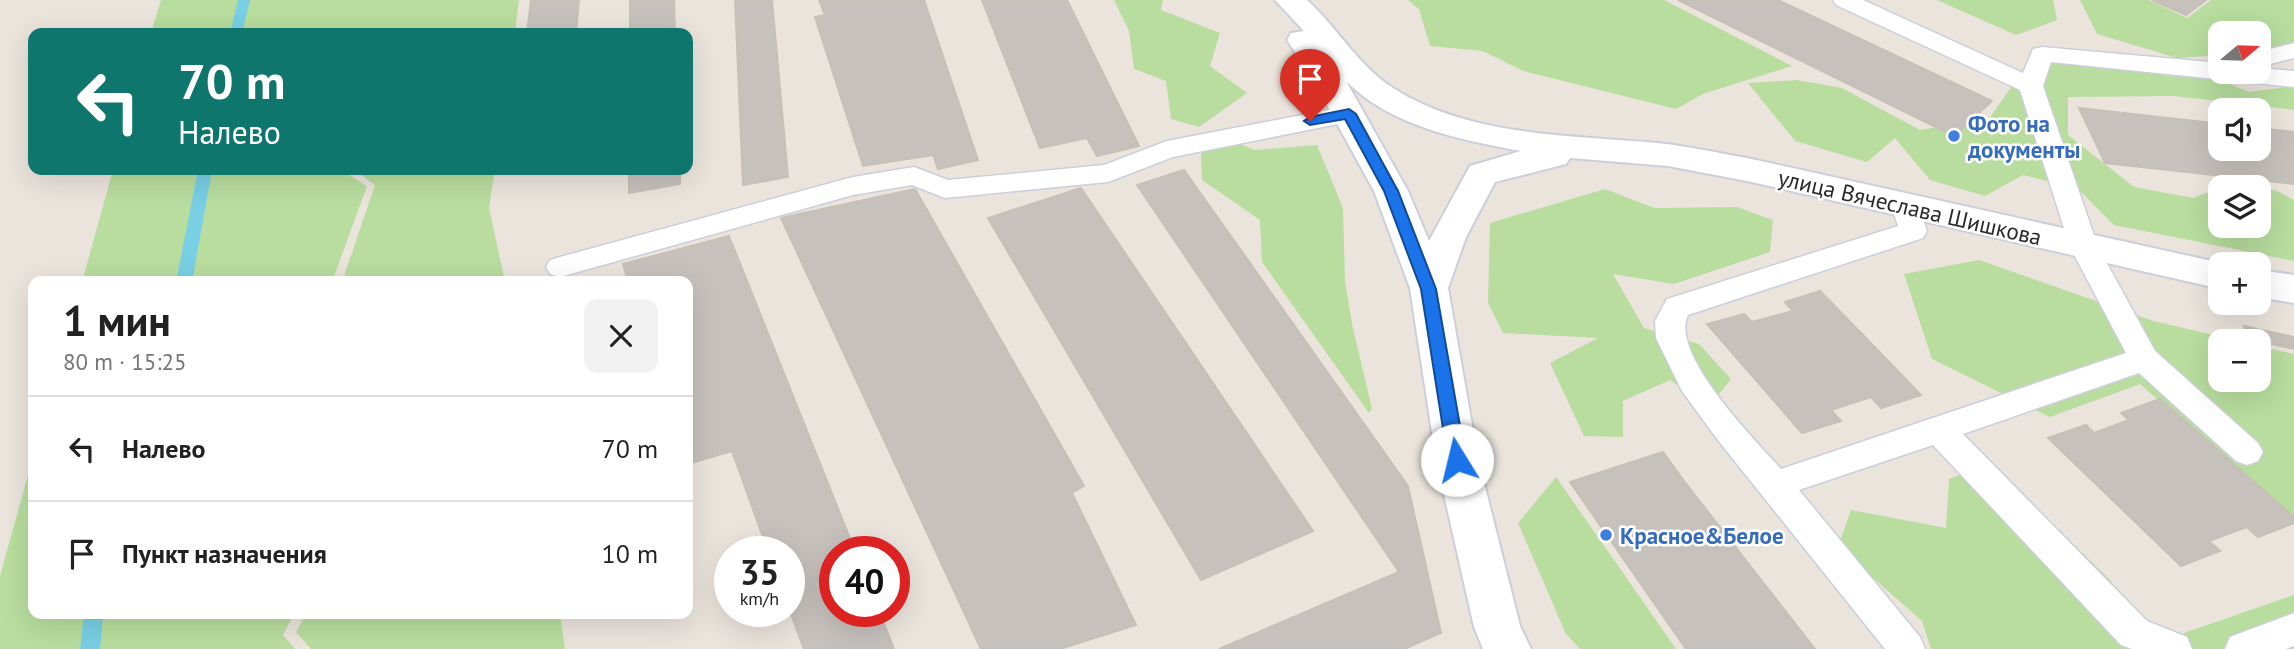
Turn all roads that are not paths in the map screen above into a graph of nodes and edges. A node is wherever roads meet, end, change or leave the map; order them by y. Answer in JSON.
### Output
{"nodes":[{"id":1,"x":1273,"y":0,"type":"edge"},
{"id":2,"x":1290,"y":0,"type":"edge"},
{"id":3,"x":1844,"y":0,"type":"edge"},
{"id":4,"x":2294,"y":50,"type":"edge"},
{"id":5,"x":2272,"y":56,"type":"edge"},
{"id":6,"x":2208,"y":70,"type":"edge"},
{"id":7,"x":2272,"y":77,"type":"edge"},
{"id":8,"x":2294,"y":79,"type":"edge"},
{"id":9,"x":2031,"y":86,"type":"junction"},
{"id":10,"x":1349,"y":114,"type":"junction"},
{"id":11,"x":1597,"y":150,"type":"junction"},
{"id":12,"x":1905,"y":204,"type":"junction"},
{"id":13,"x":2084,"y":247,"type":"junction"},
{"id":14,"x":560,"y":267,"type":"dead end"},
{"id":15,"x":2208,"y":273,"type":"edge"},
{"id":16,"x":2271,"y":285,"type":"edge"},
{"id":17,"x":1429,"y":289,"type":"junction"},
{"id":18,"x":2294,"y":289,"type":"edge"},
{"id":19,"x":2144,"y":359,"type":"junction"},
{"id":20,"x":1939,"y":430,"type":"junction"},
{"id":21,"x":2248,"y":452,"type":"dead end"},
{"id":22,"x":1775,"y":485,"type":"junction"},
{"id":23,"x":2294,"y":629,"type":"edge"},
{"id":24,"x":1507,"y":649,"type":"edge"},
{"id":25,"x":1907,"y":649,"type":"edge"},
{"id":26,"x":2174,"y":649,"type":"edge"},
{"id":27,"x":2243,"y":649,"type":"edge"}],
"edges":[{"from":1,"to":10,"type":"street"},
{"from":2,"to":11,"type":"street"},
{"from":3,"to":9,"type":"lane"},
{"from":4,"to":5,"type":"lane"},
{"from":6,"to":9,"type":"lane"},
{"from":7,"to":8,"type":"lane"},
{"from":9,"to":13,"type":"lane"},
{"from":10,"to":14,"type":"lane"},
{"from":10,"to":17,"type":"street"},
{"from":11,"to":12,"type":"street","name":"улица Вячеслава Шишкова"},
{"from":11,"to":17,"type":"street"},
{"from":12,"to":13,"type":"street","name":"улица Вячеслава Шишкова"},
{"from":12,"to":22,"type":"lane"},
{"from":13,"to":15,"type":"street","name":"улица Вячеслава Шишкова"},
{"from":13,"to":19,"type":"lane"},
{"from":16,"to":18,"type":"street"},
{"from":17,"to":24,"type":"street"},
{"from":19,"to":20,"type":"lane"},
{"from":19,"to":21,"type":"lane"},
{"from":20,"to":22,"type":"lane"},
{"from":20,"to":26,"type":"lane"},
{"from":22,"to":25,"type":"lane"},
{"from":23,"to":27,"type":"lane"}]}
